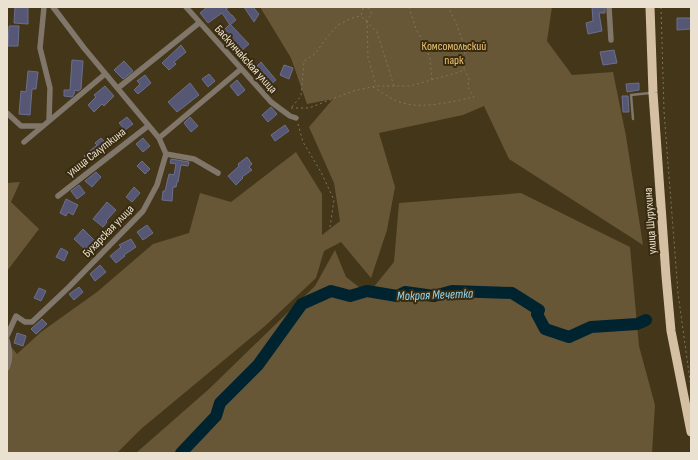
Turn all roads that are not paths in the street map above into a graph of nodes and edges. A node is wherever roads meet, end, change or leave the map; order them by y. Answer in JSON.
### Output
{"nodes":[{"id":1,"x":44,"y":7,"type":"edge"},
{"id":2,"x":52,"y":7,"type":"edge"},
{"id":3,"x":186,"y":7,"type":"edge"},
{"id":4,"x":609,"y":7,"type":"edge"},
{"id":5,"x":650,"y":7,"type":"edge"},
{"id":6,"x":199,"y":23,"type":"junction"},
{"id":7,"x":611,"y":40,"type":"dead end"},
{"id":8,"x":241,"y":69,"type":"junction"},
{"id":9,"x":104,"y":74,"type":"junction"},
{"id":10,"x":118,"y":88,"type":"junction"},
{"id":11,"x":653,"y":93,"type":"junction"},
{"id":12,"x":7,"y":113,"type":"edge"},
{"id":13,"x":296,"y":118,"type":"road end"},
{"id":14,"x":634,"y":119,"type":"dead end"},
{"id":15,"x":49,"y":121,"type":"junction"},
{"id":16,"x":43,"y":126,"type":"junction"},
{"id":17,"x":148,"y":126,"type":"junction"},
{"id":18,"x":159,"y":138,"type":"junction"},
{"id":19,"x":24,"y":142,"type":"dead end"},
{"id":20,"x":166,"y":154,"type":"junction"},
{"id":21,"x":218,"y":173,"type":"dead end"},
{"id":22,"x":58,"y":196,"type":"dead end"},
{"id":23,"x":7,"y":336,"type":"edge"},
{"id":24,"x":7,"y":340,"type":"edge"},
{"id":25,"x":7,"y":368,"type":"edge"},
{"id":26,"x":691,"y":432,"type":"edge"}],
"edges":[{"from":1,"to":15,"type":"street"},
{"from":2,"to":9,"type":"street"},
{"from":3,"to":6,"type":"street","name":"Баскунчакская улица"},
{"from":4,"to":7,"type":"street"},
{"from":5,"to":11,"type":"highway","name":"улица Шурухина"},
{"from":6,"to":8,"type":"street","name":"Баскунчакская улица"},
{"from":6,"to":10,"type":"street"},
{"from":8,"to":13,"type":"street","name":"Баскунчакская улица"},
{"from":8,"to":18,"type":"street"},
{"from":9,"to":10,"type":"street"},
{"from":9,"to":15,"type":"street"},
{"from":10,"to":17,"type":"street"},
{"from":11,"to":14,"type":"lane"},
{"from":11,"to":26,"type":"highway","name":"улица Шурухина"},
{"from":12,"to":16,"type":"street"},
{"from":15,"to":16,"type":"street"},
{"from":16,"to":19,"type":"street"},
{"from":17,"to":18,"type":"street"},
{"from":17,"to":22,"type":"street","name":"улица Салуткина"},
{"from":18,"to":20,"type":"street"},
{"from":20,"to":21,"type":"street"},
{"from":20,"to":23,"type":"street","name":"Бухарская улица"},
{"from":24,"to":25,"type":"street"}]}
